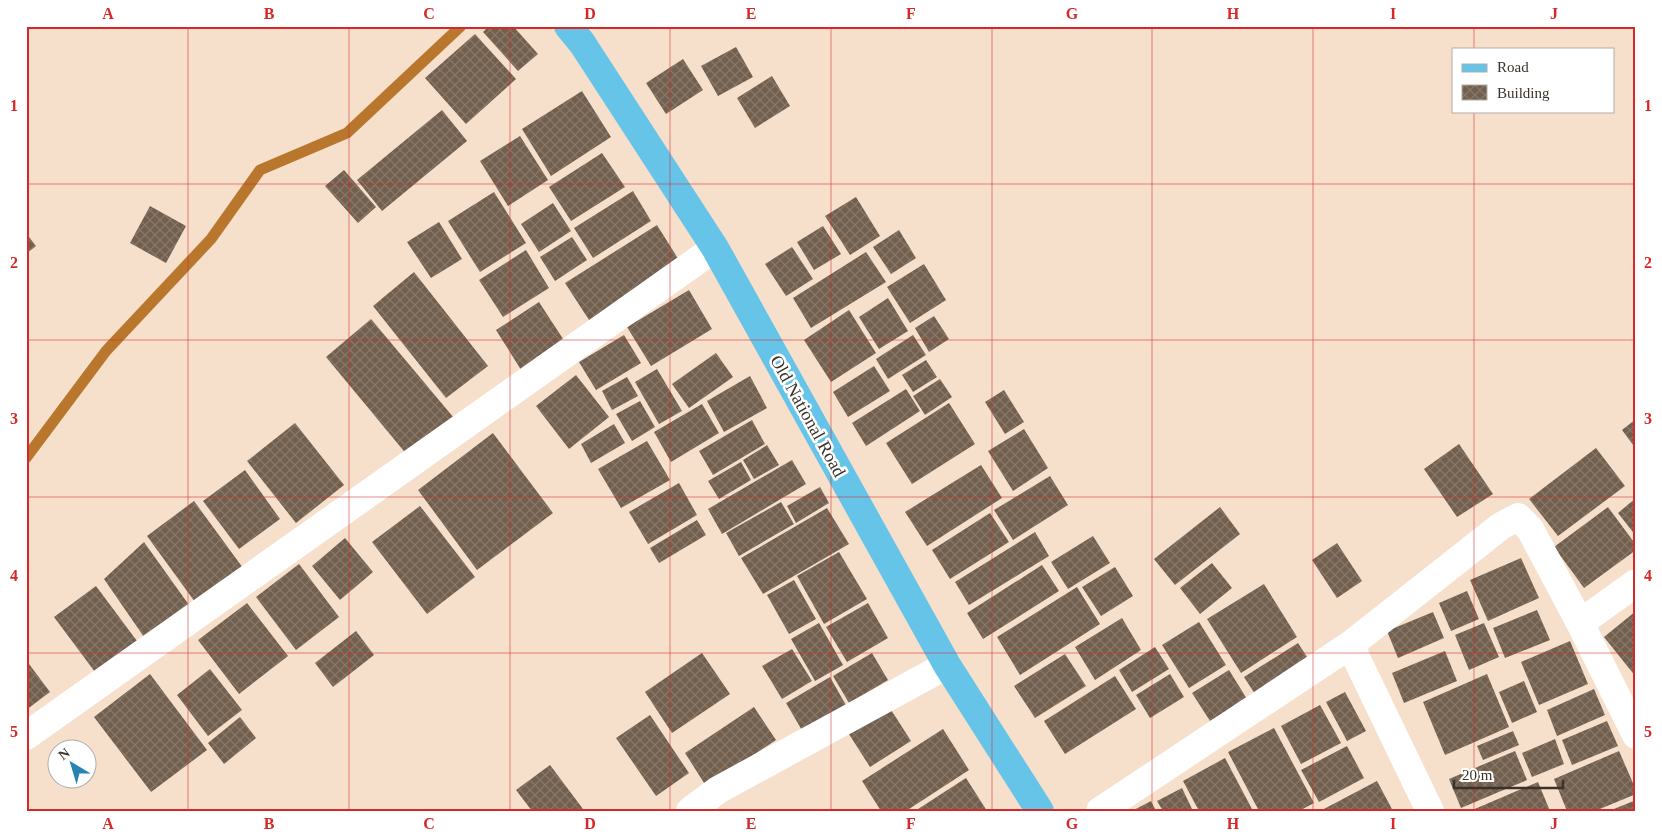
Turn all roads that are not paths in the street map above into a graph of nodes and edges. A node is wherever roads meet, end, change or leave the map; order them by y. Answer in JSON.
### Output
{"nodes":[{"id":1,"x":568,"y":26,"type":"edge"},
{"id":2,"x":715,"y":248,"type":"junction"},
{"id":3,"x":1636,"y":583,"type":"edge"},
{"id":4,"x":1580,"y":623,"type":"junction"},
{"id":5,"x":1350,"y":645,"type":"junction"},
{"id":6,"x":947,"y":665,"type":"junction"},
{"id":7,"x":1636,"y":735,"type":"edge"},
{"id":8,"x":26,"y":736,"type":"edge"},
{"id":9,"x":690,"y":811,"type":"edge"},
{"id":10,"x":1040,"y":811,"type":"edge"},
{"id":11,"x":1100,"y":811,"type":"edge"},
{"id":12,"x":1430,"y":811,"type":"edge"}],
"edges":[{"from":1,"to":2,"type":"main road","name":"Old National Road"},
{"from":2,"to":6,"type":"main road","name":"Old National Road"},
{"from":2,"to":8,"type":"street"},
{"from":3,"to":4,"type":"street"},
{"from":4,"to":5,"type":"street"},
{"from":4,"to":7,"type":"street"},
{"from":5,"to":11,"type":"street"},
{"from":5,"to":12,"type":"street"},
{"from":6,"to":9,"type":"street"},
{"from":6,"to":10,"type":"main road","name":"Old National Road"}]}
